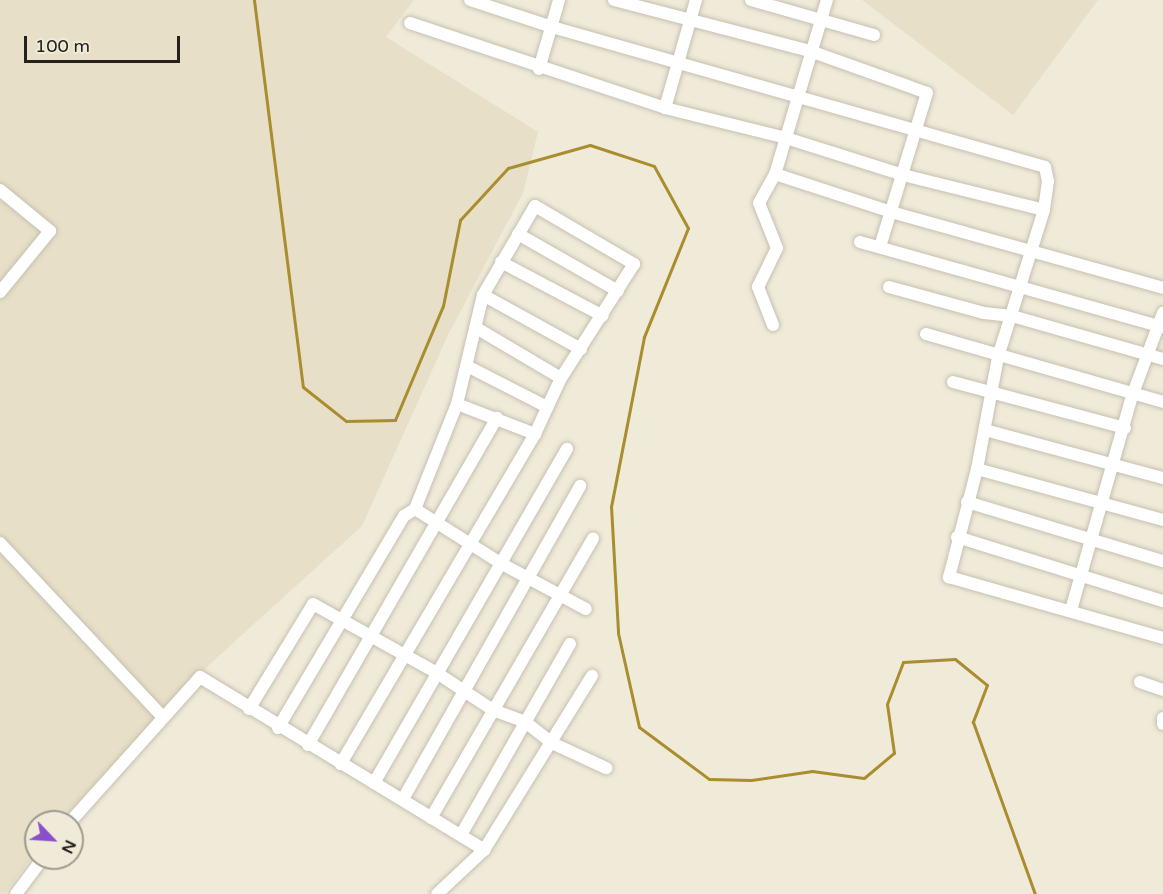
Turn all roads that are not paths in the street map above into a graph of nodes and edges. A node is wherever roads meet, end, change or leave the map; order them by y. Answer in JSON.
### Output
{"nodes":[{"id":1,"x":470,"y":0,"type":"edge"},
{"id":2,"x":559,"y":0,"type":"edge"},
{"id":3,"x":614,"y":0,"type":"edge"},
{"id":4,"x":696,"y":0,"type":"edge"},
{"id":5,"x":752,"y":0,"type":"edge"},
{"id":6,"x":827,"y":0,"type":"edge"},
{"id":7,"x":821,"y":18,"type":"junction"},
{"id":8,"x":690,"y":19,"type":"junction"},
{"id":9,"x":410,"y":23,"type":"dead end"},
{"id":10,"x":552,"y":27,"type":"junction"},
{"id":11,"x":874,"y":35,"type":"dead end"},
{"id":12,"x":810,"y":51,"type":"junction"},
{"id":13,"x":678,"y":63,"type":"junction"},
{"id":14,"x":538,"y":69,"type":"junction"},
{"id":15,"x":800,"y":96,"type":"junction"},
{"id":16,"x":664,"y":108,"type":"junction"},
{"id":17,"x":915,"y":130,"type":"junction"},
{"id":18,"x":786,"y":138,"type":"junction"},
{"id":19,"x":775,"y":174,"type":"junction"},
{"id":20,"x":903,"y":175,"type":"junction"},
{"id":21,"x":0,"y":190,"type":"edge"},
{"id":22,"x":1044,"y":210,"type":"junction"},
{"id":23,"x":891,"y":212,"type":"junction"},
{"id":24,"x":518,"y":234,"type":"junction"},
{"id":25,"x":861,"y":242,"type":"dead end"},
{"id":26,"x":880,"y":247,"type":"junction"},
{"id":27,"x":1033,"y":249,"type":"junction"},
{"id":28,"x":501,"y":262,"type":"junction"},
{"id":29,"x":1022,"y":284,"type":"junction"},
{"id":30,"x":889,"y":286,"type":"dead end"},
{"id":31,"x":1163,"y":288,"type":"edge"},
{"id":32,"x":618,"y":291,"type":"junction"},
{"id":33,"x":0,"y":292,"type":"edge"},
{"id":34,"x":483,"y":295,"type":"junction"},
{"id":35,"x":1163,"y":313,"type":"edge"},
{"id":36,"x":603,"y":316,"type":"junction"},
{"id":37,"x":1012,"y":316,"type":"junction"},
{"id":38,"x":773,"y":325,"type":"dead end"},
{"id":39,"x":1161,"y":326,"type":"edge"},
{"id":40,"x":478,"y":329,"type":"junction"},
{"id":41,"x":927,"y":334,"type":"dead end"},
{"id":42,"x":581,"y":349,"type":"junction"},
{"id":43,"x":1148,"y":355,"type":"junction"},
{"id":44,"x":998,"y":357,"type":"junction"},
{"id":45,"x":1163,"y":359,"type":"edge"},
{"id":46,"x":467,"y":366,"type":"junction"},
{"id":47,"x":561,"y":378,"type":"junction"},
{"id":48,"x":953,"y":382,"type":"dead end"},
{"id":49,"x":991,"y":392,"type":"junction"},
{"id":50,"x":1132,"y":396,"type":"junction"},
{"id":51,"x":1163,"y":402,"type":"edge"},
{"id":52,"x":457,"y":404,"type":"junction"},
{"id":53,"x":547,"y":407,"type":"junction"},
{"id":54,"x":497,"y":418,"type":"junction"},
{"id":55,"x":1125,"y":428,"type":"junction"},
{"id":56,"x":985,"y":430,"type":"junction"},
{"id":57,"x":535,"y":434,"type":"junction"},
{"id":58,"x":567,"y":449,"type":"dead end"},
{"id":59,"x":1111,"y":466,"type":"junction"},
{"id":60,"x":977,"y":469,"type":"junction"},
{"id":61,"x":1163,"y":478,"type":"edge"},
{"id":62,"x":580,"y":486,"type":"dead end"},
{"id":63,"x":1102,"y":501,"type":"junction"},
{"id":64,"x":967,"y":502,"type":"junction"},
{"id":65,"x":415,"y":509,"type":"junction"},
{"id":66,"x":1163,"y":520,"type":"edge"},
{"id":67,"x":436,"y":524,"type":"junction"},
{"id":68,"x":957,"y":537,"type":"junction"},
{"id":69,"x":593,"y":539,"type":"dead end"},
{"id":70,"x":1088,"y":540,"type":"junction"},
{"id":71,"x":0,"y":543,"type":"edge"},
{"id":72,"x":470,"y":545,"type":"junction"},
{"id":73,"x":1163,"y":561,"type":"edge"},
{"id":74,"x":502,"y":564,"type":"junction"},
{"id":75,"x":1078,"y":573,"type":"junction"},
{"id":76,"x":531,"y":579,"type":"junction"},
{"id":77,"x":561,"y":594,"type":"junction"},
{"id":78,"x":1163,"y":601,"type":"edge"},
{"id":79,"x":586,"y":609,"type":"dead end"},
{"id":80,"x":1071,"y":610,"type":"junction"},
{"id":81,"x":342,"y":619,"type":"junction"},
{"id":82,"x":372,"y":636,"type":"junction"},
{"id":83,"x":1163,"y":638,"type":"edge"},
{"id":84,"x":570,"y":644,"type":"dead end"},
{"id":85,"x":404,"y":654,"type":"junction"},
{"id":86,"x":437,"y":673,"type":"junction"},
{"id":87,"x":592,"y":676,"type":"dead end"},
{"id":88,"x":1140,"y":682,"type":"dead end"},
{"id":89,"x":1163,"y":690,"type":"edge"},
{"id":90,"x":465,"y":691,"type":"junction"},
{"id":91,"x":249,"y":709,"type":"junction"},
{"id":92,"x":493,"y":710,"type":"junction"},
{"id":93,"x":163,"y":717,"type":"junction"},
{"id":94,"x":1163,"y":718,"type":"edge"},
{"id":95,"x":524,"y":721,"type":"junction"},
{"id":96,"x":1163,"y":724,"type":"edge"},
{"id":97,"x":278,"y":728,"type":"junction"},
{"id":98,"x":552,"y":743,"type":"junction"},
{"id":99,"x":308,"y":745,"type":"junction"},
{"id":100,"x":341,"y":764,"type":"junction"},
{"id":101,"x":606,"y":768,"type":"dead end"},
{"id":102,"x":374,"y":783,"type":"junction"},
{"id":103,"x":403,"y":799,"type":"junction"},
{"id":104,"x":81,"y":810,"type":"edge"},
{"id":105,"x":431,"y":818,"type":"junction"},
{"id":106,"x":461,"y":835,"type":"junction"},
{"id":107,"x":484,"y":850,"type":"junction"},
{"id":108,"x":34,"y":870,"type":"edge"},
{"id":109,"x":16,"y":894,"type":"edge"},
{"id":110,"x":437,"y":894,"type":"edge"}],
"edges":[{"from":1,"to":10,"type":"street"},
{"from":2,"to":10,"type":"street"},
{"from":3,"to":8,"type":"street"},
{"from":4,"to":8,"type":"street"},
{"from":5,"to":7,"type":"street"},
{"from":6,"to":7,"type":"street"},
{"from":7,"to":11,"type":"street"},
{"from":7,"to":12,"type":"street"},
{"from":8,"to":12,"type":"street"},
{"from":8,"to":13,"type":"street"},
{"from":9,"to":14,"type":"street"},
{"from":10,"to":13,"type":"street"},
{"from":10,"to":14,"type":"street"},
{"from":12,"to":15,"type":"street"},
{"from":12,"to":17,"type":"street"},
{"from":13,"to":15,"type":"street"},
{"from":13,"to":16,"type":"street"},
{"from":14,"to":16,"type":"street"},
{"from":15,"to":17,"type":"street"},
{"from":15,"to":18,"type":"street"},
{"from":16,"to":18,"type":"street"},
{"from":17,"to":20,"type":"street"},
{"from":17,"to":22,"type":"street"},
{"from":18,"to":19,"type":"street"},
{"from":18,"to":20,"type":"street"},
{"from":19,"to":23,"type":"street"},
{"from":19,"to":38,"type":"street"},
{"from":20,"to":22,"type":"street"},
{"from":20,"to":23,"type":"street"},
{"from":21,"to":33,"type":"street"},
{"from":22,"to":27,"type":"street"},
{"from":23,"to":26,"type":"street"},
{"from":23,"to":27,"type":"street"},
{"from":24,"to":28,"type":"street"},
{"from":24,"to":32,"type":"street"},
{"from":24,"to":32,"type":"street"},
{"from":25,"to":26,"type":"street"},
{"from":26,"to":29,"type":"street"},
{"from":27,"to":29,"type":"street"},
{"from":27,"to":31,"type":"street"},
{"from":28,"to":34,"type":"street"},
{"from":28,"to":36,"type":"street"},
{"from":29,"to":37,"type":"street"},
{"from":29,"to":39,"type":"street"},
{"from":30,"to":37,"type":"street"},
{"from":32,"to":36,"type":"street"},
{"from":34,"to":40,"type":"street"},
{"from":34,"to":42,"type":"street"},
{"from":35,"to":39,"type":"street"},
{"from":36,"to":42,"type":"street"},
{"from":37,"to":43,"type":"street"},
{"from":37,"to":44,"type":"street"},
{"from":39,"to":43,"type":"street"},
{"from":40,"to":46,"type":"street"},
{"from":40,"to":47,"type":"street"},
{"from":41,"to":44,"type":"street"},
{"from":42,"to":47,"type":"street"},
{"from":43,"to":45,"type":"street"},
{"from":43,"to":50,"type":"street"},
{"from":44,"to":49,"type":"street"},
{"from":44,"to":50,"type":"street"},
{"from":46,"to":52,"type":"street"},
{"from":46,"to":53,"type":"street"},
{"from":47,"to":53,"type":"street"},
{"from":48,"to":49,"type":"street"},
{"from":49,"to":55,"type":"street"},
{"from":49,"to":56,"type":"street"},
{"from":50,"to":51,"type":"street"},
{"from":50,"to":55,"type":"street"},
{"from":52,"to":54,"type":"street"},
{"from":52,"to":65,"type":"street"},
{"from":53,"to":57,"type":"street"},
{"from":54,"to":57,"type":"street"},
{"from":54,"to":67,"type":"street"},
{"from":55,"to":59,"type":"street"},
{"from":56,"to":59,"type":"street"},
{"from":56,"to":60,"type":"street"},
{"from":57,"to":72,"type":"street"},
{"from":58,"to":74,"type":"street"},
{"from":59,"to":61,"type":"street"},
{"from":59,"to":63,"type":"street"},
{"from":60,"to":63,"type":"street"},
{"from":60,"to":64,"type":"street"},
{"from":62,"to":76,"type":"street"},
{"from":63,"to":66,"type":"street"},
{"from":63,"to":70,"type":"street"},
{"from":64,"to":68,"type":"street"},
{"from":64,"to":70,"type":"street"},
{"from":65,"to":67,"type":"street"},
{"from":65,"to":81,"type":"street"},
{"from":67,"to":72,"type":"street"},
{"from":67,"to":82,"type":"street"},
{"from":68,"to":75,"type":"street"},
{"from":68,"to":80,"type":"street"},
{"from":69,"to":77,"type":"street"},
{"from":70,"to":73,"type":"street"},
{"from":70,"to":75,"type":"street"},
{"from":71,"to":93,"type":"street"},
{"from":72,"to":74,"type":"street"},
{"from":72,"to":85,"type":"street"},
{"from":74,"to":76,"type":"street"},
{"from":74,"to":86,"type":"street"},
{"from":75,"to":78,"type":"street"},
{"from":75,"to":80,"type":"street"},
{"from":76,"to":77,"type":"street"},
{"from":76,"to":90,"type":"street"},
{"from":77,"to":79,"type":"street"},
{"from":77,"to":92,"type":"street"},
{"from":80,"to":83,"type":"street"},
{"from":81,"to":82,"type":"street"},
{"from":81,"to":91,"type":"street"},
{"from":81,"to":97,"type":"street"},
{"from":82,"to":85,"type":"street"},
{"from":82,"to":99,"type":"street"},
{"from":84,"to":95,"type":"street"},
{"from":85,"to":86,"type":"street"},
{"from":85,"to":100,"type":"street"},
{"from":86,"to":90,"type":"street"},
{"from":86,"to":102,"type":"street"},
{"from":87,"to":98,"type":"street"},
{"from":88,"to":89,"type":"street"},
{"from":90,"to":92,"type":"street"},
{"from":90,"to":103,"type":"street"},
{"from":91,"to":93,"type":"street"},
{"from":91,"to":97,"type":"street"},
{"from":92,"to":95,"type":"street"},
{"from":92,"to":105,"type":"street"},
{"from":93,"to":104,"type":"street"},
{"from":94,"to":96,"type":"street"},
{"from":95,"to":98,"type":"street"},
{"from":95,"to":106,"type":"street"},
{"from":97,"to":99,"type":"street"},
{"from":98,"to":101,"type":"street"},
{"from":98,"to":107,"type":"street"},
{"from":99,"to":100,"type":"street"},
{"from":100,"to":102,"type":"street"},
{"from":102,"to":103,"type":"street"},
{"from":103,"to":105,"type":"street"},
{"from":105,"to":106,"type":"street"},
{"from":106,"to":107,"type":"street"},
{"from":107,"to":110,"type":"street"},
{"from":108,"to":109,"type":"street"}]}
